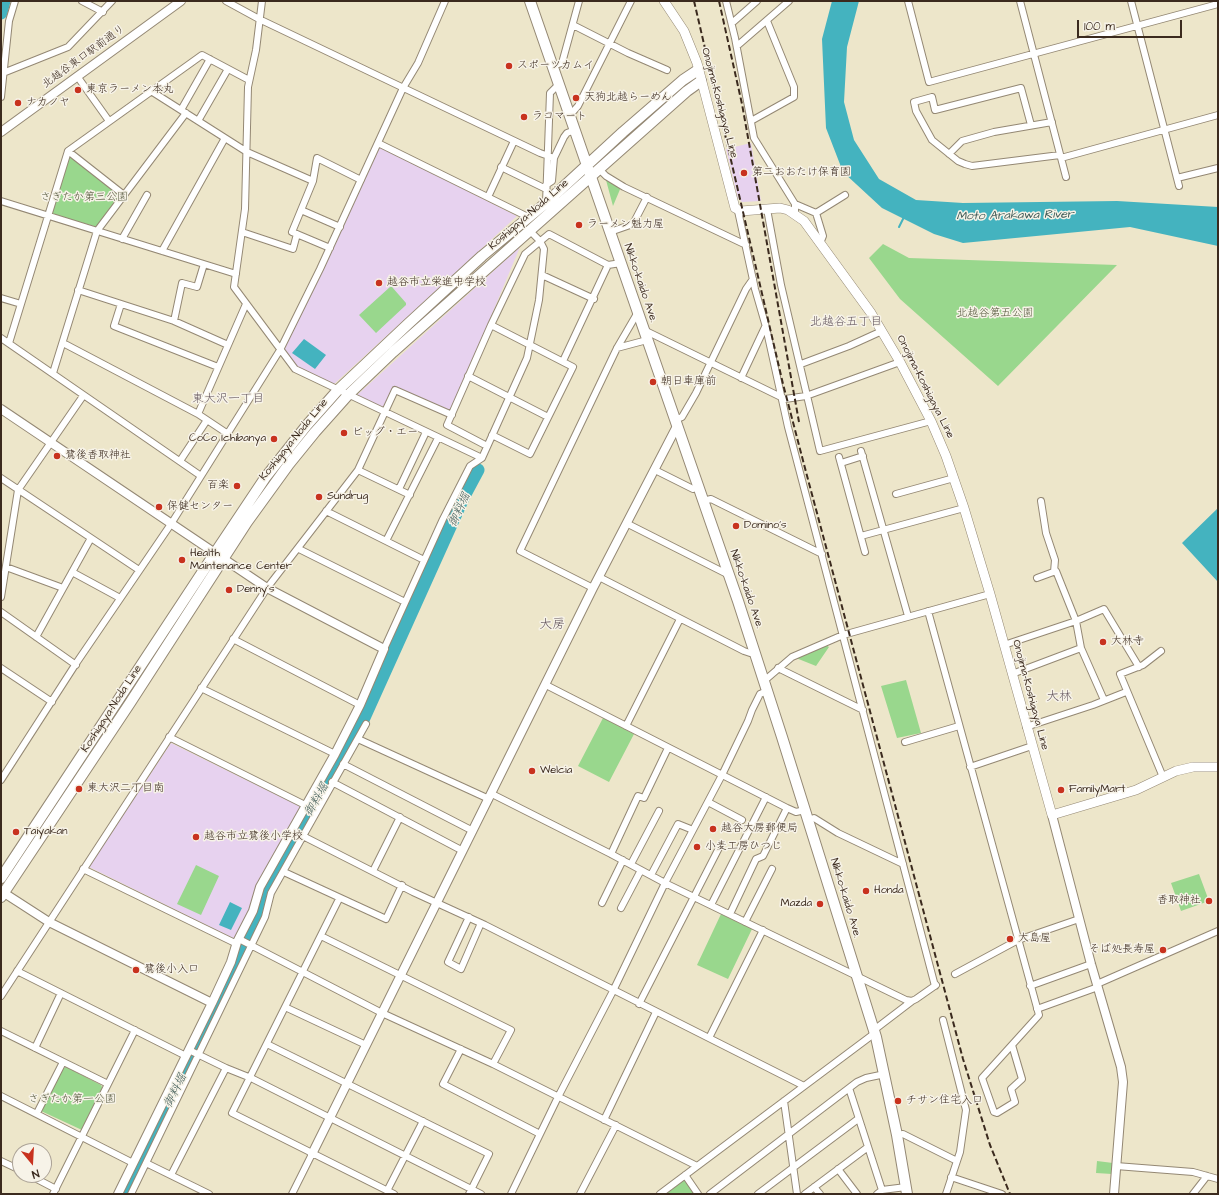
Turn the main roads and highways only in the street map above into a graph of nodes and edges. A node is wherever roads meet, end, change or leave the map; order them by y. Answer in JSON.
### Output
{"nodes":[{"id":1,"x":530,"y":1,"type":"edge"},
{"id":2,"x":664,"y":1,"type":"edge"},
{"id":3,"x":698,"y":70,"type":"junction"},
{"id":4,"x":702,"y":81,"type":"junction"},
{"id":5,"x":587,"y":164,"type":"junction"},
{"id":6,"x":591,"y":176,"type":"junction"},
{"id":7,"x":219,"y":555,"type":"junction"},
{"id":8,"x":1218,"y":767,"type":"edge"},
{"id":9,"x":1,"y":878,"type":"edge"},
{"id":10,"x":2,"y":894,"type":"edge"},
{"id":11,"x":907,"y":1190,"type":"edge"}],
"edges":[{"from":1,"to":5,"type":"main road","name":"Nikko-kaido Ave."},
{"from":2,"to":3,"type":"main road","name":"Onojima-Koshigaya Line"},
{"from":3,"to":4,"type":"main road","name":"Onojima-Koshigaya Line"},
{"from":3,"to":5,"type":"main road","name":"Koshigaya-Noda Line"},
{"from":4,"to":6,"type":"main road","name":"Koshigaya-Noda Line"},
{"from":4,"to":8,"type":"main road","name":"Onojima-Koshigaya Line"},
{"from":5,"to":6,"type":"main road","name":"Nikko-kaido Ave."},
{"from":5,"to":7,"type":"main road","name":"Koshigaya-Noda Line"},
{"from":6,"to":7,"type":"main road","name":"Koshigaya-Noda Line"},
{"from":6,"to":11,"type":"main road","name":"Nikko-kaido Ave."},
{"from":7,"to":9,"type":"main road","name":"Koshigaya-Noda Line"},
{"from":7,"to":10,"type":"main road","name":"Koshigaya-Noda Line"}]}
